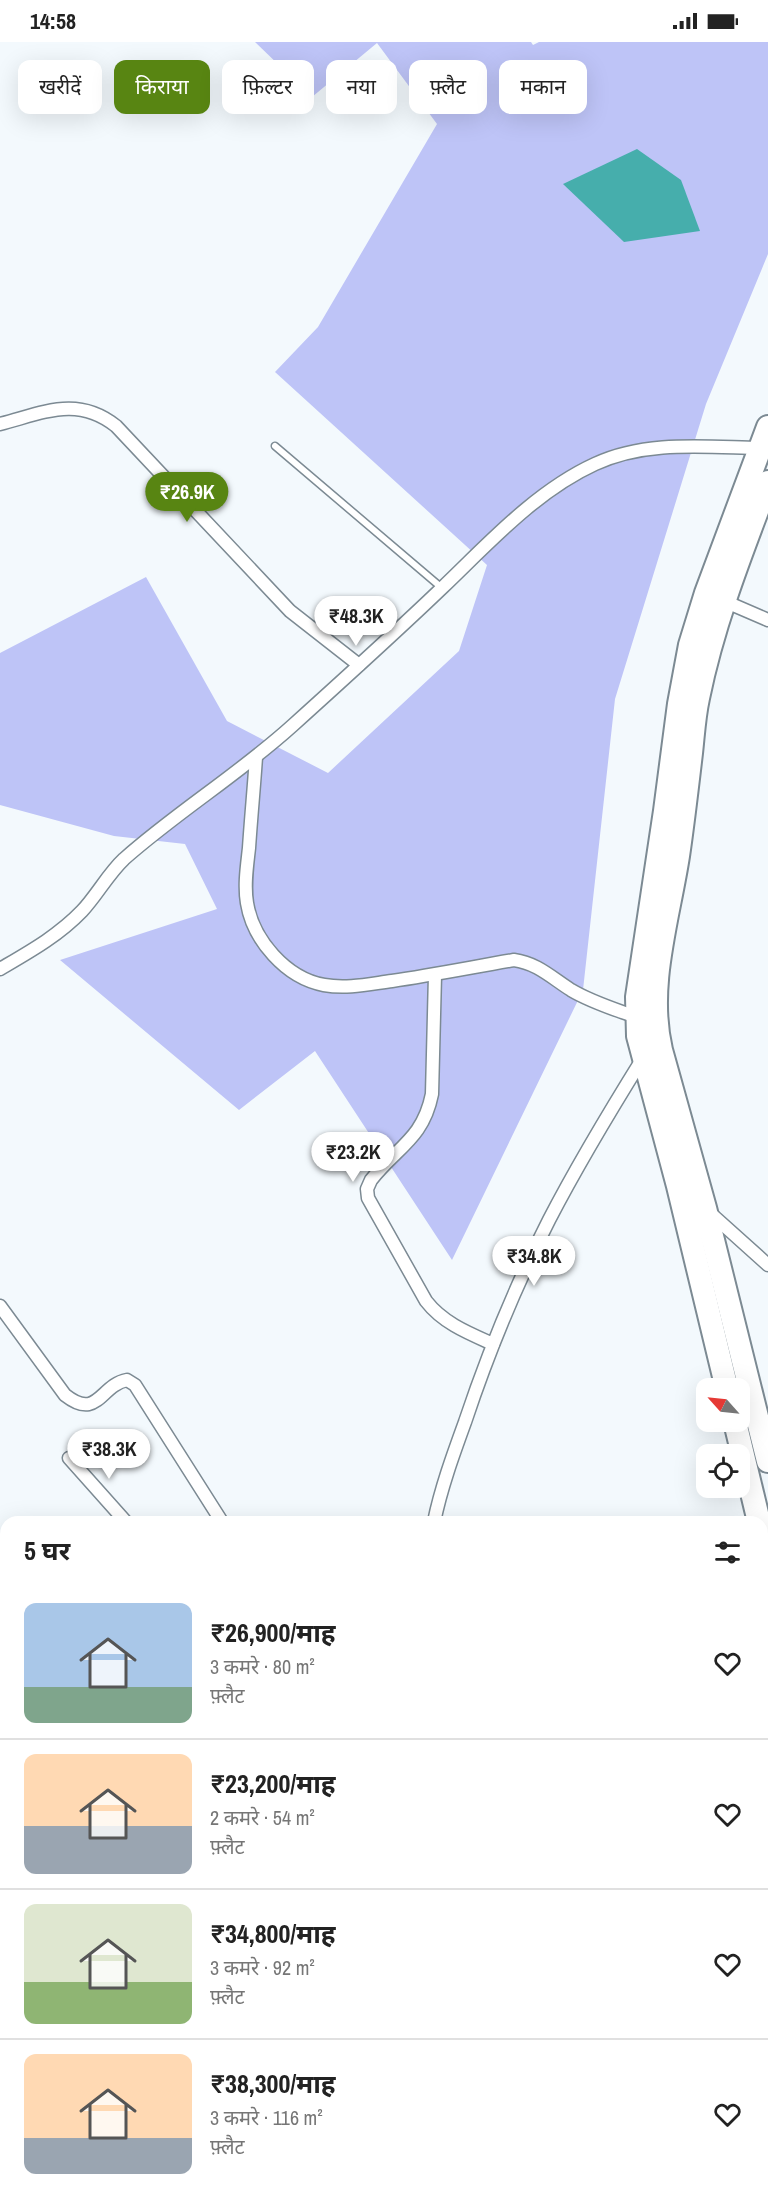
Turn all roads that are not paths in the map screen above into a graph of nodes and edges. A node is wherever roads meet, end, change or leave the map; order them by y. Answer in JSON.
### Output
{"nodes":[{"id":1,"x":0,"y":424,"type":"edge"},
{"id":2,"x":768,"y":427,"type":"edge"},
{"id":3,"x":275,"y":446,"type":"dead end"},
{"id":4,"x":760,"y":448,"type":"junction"},
{"id":5,"x":768,"y":482,"type":"edge"},
{"id":6,"x":442,"y":588,"type":"junction"},
{"id":7,"x":724,"y":601,"type":"junction"},
{"id":8,"x":768,"y":620,"type":"edge"},
{"id":9,"x":359,"y":665,"type":"junction"},
{"id":10,"x":256,"y":757,"type":"junction"},
{"id":11,"x":0,"y":969,"type":"edge"},
{"id":12,"x":435,"y":975,"type":"junction"},
{"id":13,"x":636,"y":1017,"type":"junction"},
{"id":14,"x":644,"y":1058,"type":"junction"},
{"id":15,"x":705,"y":1208,"type":"junction"},
{"id":16,"x":768,"y":1265,"type":"edge"},
{"id":17,"x":0,"y":1306,"type":"edge"},
{"id":18,"x":493,"y":1344,"type":"junction"},
{"id":19,"x":724,"y":1378,"type":"edge"},
{"id":20,"x":737,"y":1432,"type":"edge"},
{"id":21,"x":69,"y":1458,"type":"dead end"},
{"id":22,"x":768,"y":1461,"type":"edge"},
{"id":23,"x":121,"y":1516,"type":"edge"},
{"id":24,"x":218,"y":1516,"type":"edge"},
{"id":25,"x":436,"y":1516,"type":"edge"},
{"id":26,"x":758,"y":1516,"type":"edge"}],
"edges":[{"from":1,"to":9,"type":"street"},
{"from":2,"to":4,"type":"highway"},
{"from":3,"to":6,"type":"lane"},
{"from":4,"to":6,"type":"street"},
{"from":4,"to":13,"type":"highway"},
{"from":5,"to":7,"type":"highway"},
{"from":6,"to":9,"type":"street"},
{"from":7,"to":8,"type":"street"},
{"from":7,"to":15,"type":"highway"},
{"from":9,"to":10,"type":"street"},
{"from":10,"to":11,"type":"street"},
{"from":10,"to":12,"type":"street"},
{"from":12,"to":13,"type":"street"},
{"from":12,"to":18,"type":"street"},
{"from":13,"to":14,"type":"highway"},
{"from":14,"to":18,"type":"street"},
{"from":14,"to":19,"type":"highway"},
{"from":15,"to":16,"type":"street"},
{"from":15,"to":22,"type":"highway"},
{"from":17,"to":24,"type":"street"},
{"from":18,"to":25,"type":"street"},
{"from":20,"to":26,"type":"highway"},
{"from":21,"to":23,"type":"street"}]}
